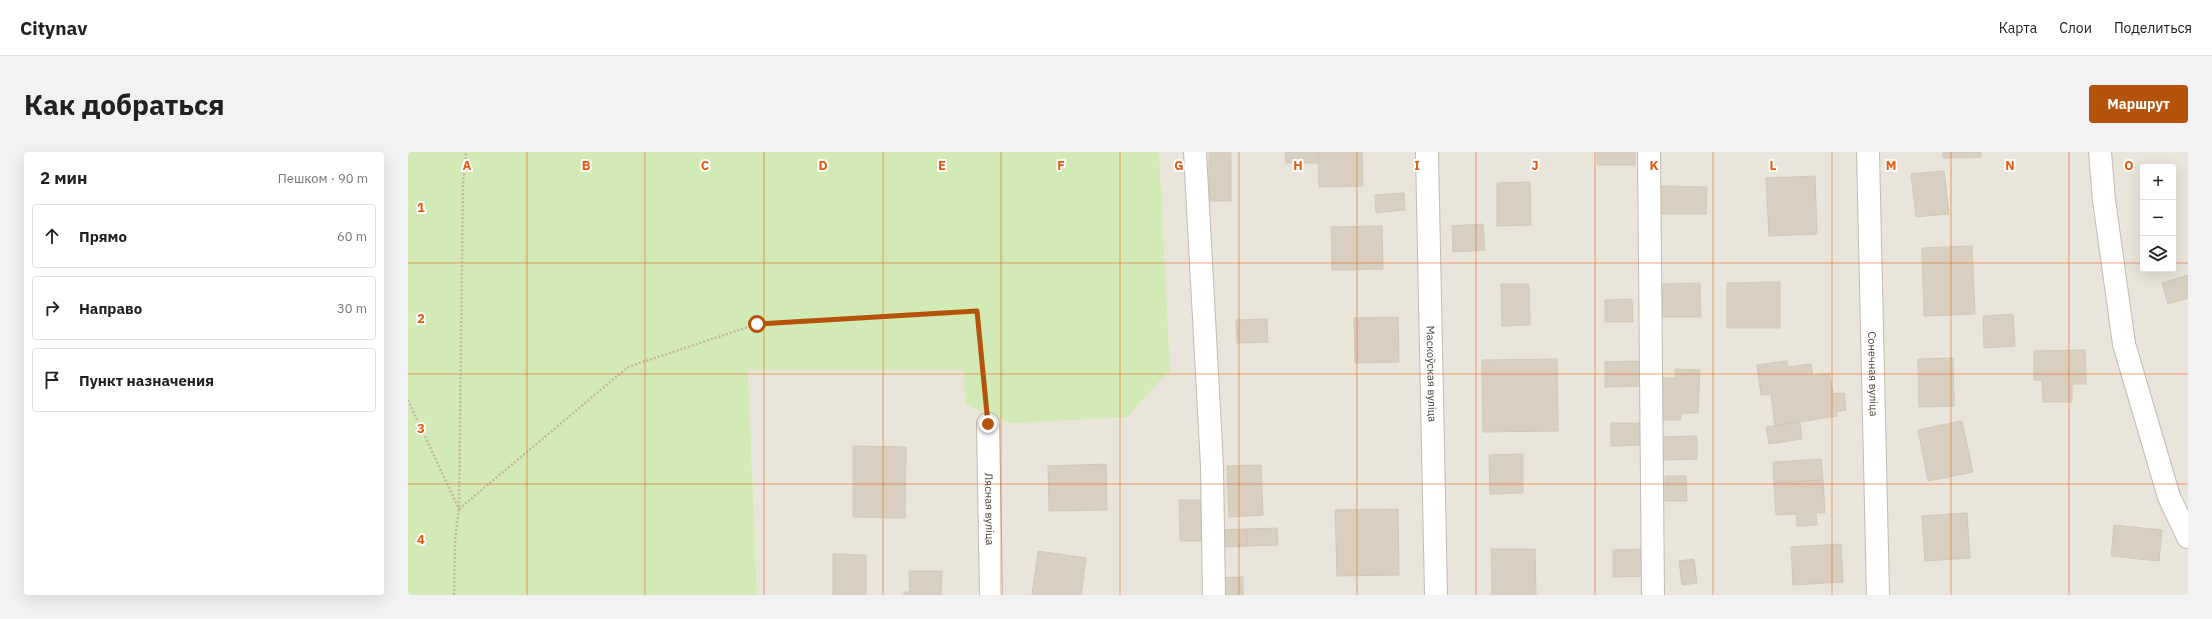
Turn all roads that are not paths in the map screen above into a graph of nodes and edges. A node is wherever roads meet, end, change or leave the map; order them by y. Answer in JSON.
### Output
{"nodes":[{"id":1,"x":1194,"y":152,"type":"edge"},
{"id":2,"x":1427,"y":152,"type":"edge"},
{"id":3,"x":1649,"y":152,"type":"edge"},
{"id":4,"x":1868,"y":152,"type":"edge"},
{"id":5,"x":2100,"y":152,"type":"edge"},
{"id":6,"x":988,"y":424,"type":"road end"},
{"id":7,"x":2187,"y":534,"type":"edge"},
{"id":8,"x":991,"y":595,"type":"edge"},
{"id":9,"x":1214,"y":595,"type":"edge"},
{"id":10,"x":1436,"y":595,"type":"edge"},
{"id":11,"x":1653,"y":595,"type":"edge"},
{"id":12,"x":1878,"y":595,"type":"edge"}],
"edges":[{"from":1,"to":9,"type":"street"},
{"from":2,"to":10,"type":"street","name":"Маскоўская вуліца"},
{"from":3,"to":11,"type":"street"},
{"from":4,"to":12,"type":"street","name":"Сонечная вуліца"},
{"from":5,"to":7,"type":"street"},
{"from":6,"to":8,"type":"street","name":"Лясная вуліца"}]}
